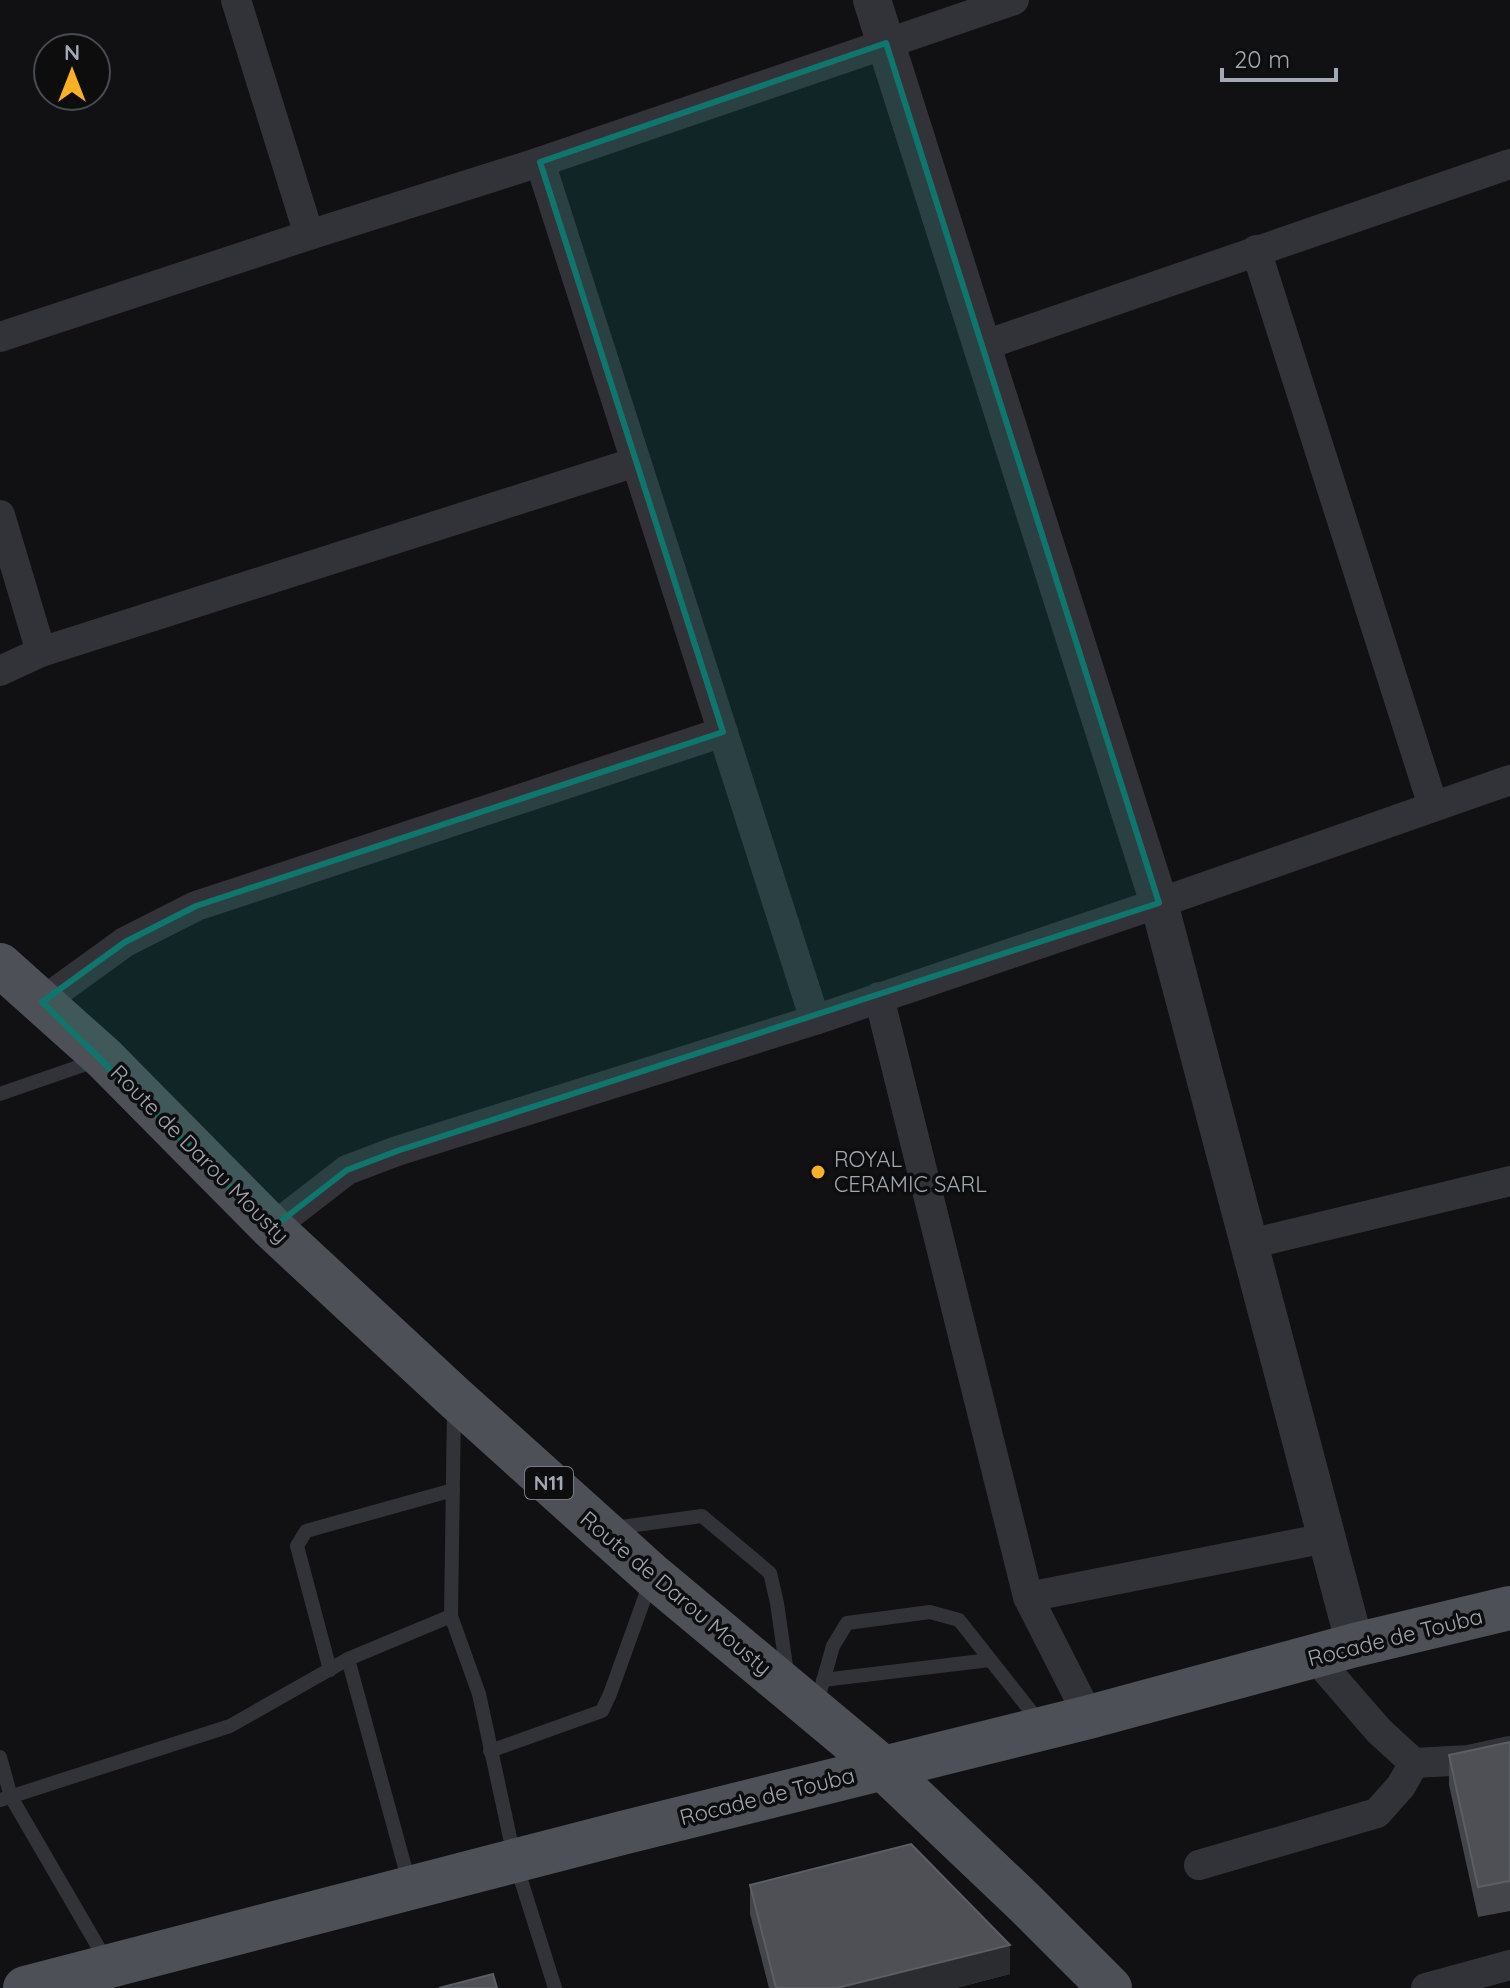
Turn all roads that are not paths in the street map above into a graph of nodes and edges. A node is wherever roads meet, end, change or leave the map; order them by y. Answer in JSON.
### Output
{"nodes":[{"id":1,"x":236,"y":0,"type":"edge"},
{"id":2,"x":872,"y":0,"type":"edge"},
{"id":3,"x":1014,"y":0,"type":"edge"},
{"id":4,"x":886,"y":43,"type":"junction"},
{"id":5,"x":540,"y":162,"type":"junction"},
{"id":6,"x":1510,"y":164,"type":"edge"},
{"id":7,"x":309,"y":235,"type":"junction"},
{"id":8,"x":1256,"y":250,"type":"junction"},
{"id":9,"x":0,"y":337,"type":"edge"},
{"id":10,"x":982,"y":346,"type":"junction"},
{"id":11,"x":636,"y":462,"type":"junction"},
{"id":12,"x":0,"y":515,"type":"edge"},
{"id":13,"x":41,"y":652,"type":"junction"},
{"id":14,"x":0,"y":671,"type":"edge"},
{"id":15,"x":723,"y":732,"type":"junction"},
{"id":16,"x":1510,"y":780,"type":"edge"},
{"id":17,"x":1433,"y":806,"type":"junction"},
{"id":18,"x":1159,"y":903,"type":"junction"},
{"id":19,"x":0,"y":965,"type":"edge"},
{"id":20,"x":879,"y":997,"type":"junction"},
{"id":21,"x":42,"y":1002,"type":"junction"},
{"id":22,"x":815,"y":1020,"type":"junction"},
{"id":23,"x":104,"y":1058,"type":"junction"},
{"id":24,"x":0,"y":1094,"type":"edge"},
{"id":25,"x":1510,"y":1181,"type":"edge"},
{"id":26,"x":272,"y":1228,"type":"junction"},
{"id":27,"x":1250,"y":1244,"type":"junction"},
{"id":28,"x":454,"y":1397,"type":"junction"},
{"id":29,"x":453,"y":1490,"type":"junction"},
{"id":30,"x":602,"y":1530,"type":"junction"},
{"id":31,"x":1326,"y":1538,"type":"junction"},
{"id":32,"x":653,"y":1576,"type":"junction"},
{"id":33,"x":1028,"y":1597,"type":"junction"},
{"id":34,"x":1510,"y":1608,"type":"edge"},
{"id":35,"x":451,"y":1616,"type":"junction"},
{"id":36,"x":1355,"y":1645,"type":"junction"},
{"id":37,"x":1314,"y":1656,"type":"junction"},
{"id":38,"x":348,"y":1659,"type":"junction"},
{"id":39,"x":990,"y":1660,"type":"junction"},
{"id":40,"x":330,"y":1670,"type":"junction"},
{"id":41,"x":809,"y":1693,"type":"junction"},
{"id":42,"x":1089,"y":1717,"type":"junction"},
{"id":43,"x":1044,"y":1729,"type":"junction"},
{"id":44,"x":490,"y":1751,"type":"junction"},
{"id":45,"x":1510,"y":1751,"type":"edge"},
{"id":46,"x":0,"y":1757,"type":"edge"},
{"id":47,"x":1414,"y":1763,"type":"junction"},
{"id":48,"x":882,"y":1767,"type":"junction"},
{"id":49,"x":6,"y":1798,"type":"edge"},
{"id":50,"x":515,"y":1861,"type":"junction"},
{"id":51,"x":1199,"y":1865,"type":"dead end"},
{"id":52,"x":411,"y":1888,"type":"junction"},
{"id":53,"x":1510,"y":1965,"type":"edge"},
{"id":54,"x":112,"y":1977,"type":"edge"},
{"id":55,"x":25,"y":1988,"type":"edge"},
{"id":56,"x":555,"y":1988,"type":"edge"},
{"id":57,"x":1110,"y":1988,"type":"edge"},
{"id":58,"x":1426,"y":1988,"type":"edge"}],
"edges":[{"from":1,"to":7,"type":"street"},
{"from":2,"to":4,"type":"street"},
{"from":3,"to":4,"type":"street"},
{"from":4,"to":5,"type":"street"},
{"from":4,"to":10,"type":"street"},
{"from":5,"to":7,"type":"street"},
{"from":5,"to":11,"type":"street"},
{"from":6,"to":8,"type":"street"},
{"from":7,"to":9,"type":"street"},
{"from":8,"to":10,"type":"street"},
{"from":8,"to":17,"type":"street"},
{"from":10,"to":18,"type":"street"},
{"from":11,"to":13,"type":"street"},
{"from":11,"to":15,"type":"street"},
{"from":12,"to":13,"type":"street"},
{"from":13,"to":14,"type":"street"},
{"from":15,"to":21,"type":"street"},
{"from":15,"to":22,"type":"street"},
{"from":16,"to":17,"type":"street"},
{"from":17,"to":18,"type":"street"},
{"from":18,"to":20,"type":"street"},
{"from":18,"to":27,"type":"street"},
{"from":19,"to":21,"type":"main road","name":"Route de Darou Mousty","number":"N11"},
{"from":20,"to":22,"type":"street"},
{"from":20,"to":33,"type":"street"},
{"from":21,"to":23,"type":"main road","name":"Route de Darou Mousty","number":"N11"},
{"from":22,"to":26,"type":"street"},
{"from":23,"to":24,"type":"lane"},
{"from":23,"to":26,"type":"main road","name":"Route de Darou Mousty","number":"N11"},
{"from":25,"to":27,"type":"street"},
{"from":26,"to":28,"type":"main road","name":"Route de Darou Mousty","number":"N11"},
{"from":27,"to":31,"type":"street"},
{"from":28,"to":29,"type":"lane"},
{"from":28,"to":30,"type":"main road","name":"Route de Darou Mousty","number":"N11"},
{"from":29,"to":35,"type":"lane"},
{"from":29,"to":40,"type":"lane"},
{"from":30,"to":32,"type":"main road","name":"Route de Darou Mousty","number":"N11"},
{"from":30,"to":41,"type":"lane"},
{"from":31,"to":33,"type":"street"},
{"from":31,"to":36,"type":"street"},
{"from":32,"to":41,"type":"main road","name":"Route de Darou Mousty","number":"N11"},
{"from":32,"to":44,"type":"lane"},
{"from":33,"to":42,"type":"street"},
{"from":34,"to":36,"type":"main road","name":"Rocade de Touba"},
{"from":35,"to":38,"type":"lane"},
{"from":35,"to":44,"type":"lane"},
{"from":36,"to":37,"type":"main road","name":"Rocade de Touba"},
{"from":37,"to":42,"type":"main road","name":"Rocade de Touba"},
{"from":37,"to":47,"type":"street"},
{"from":38,"to":40,"type":"lane"},
{"from":38,"to":52,"type":"lane"},
{"from":39,"to":41,"type":"lane"},
{"from":39,"to":41,"type":"lane"},
{"from":39,"to":43,"type":"lane"},
{"from":40,"to":49,"type":"lane"},
{"from":41,"to":48,"type":"main road","name":"Route de Darou Mousty","number":"N11"},
{"from":42,"to":43,"type":"main road","name":"Rocade de Touba"},
{"from":43,"to":48,"type":"main road","name":"Rocade de Touba"},
{"from":44,"to":50,"type":"lane"},
{"from":45,"to":47,"type":"street"},
{"from":46,"to":49,"type":"lane"},
{"from":47,"to":51,"type":"street"},
{"from":48,"to":50,"type":"main road","name":"Rocade de Touba"},
{"from":48,"to":57,"type":"main road","name":"Route de Darou Mousty","number":"N11"},
{"from":49,"to":54,"type":"lane"},
{"from":50,"to":52,"type":"main road","name":"Rocade de Touba"},
{"from":50,"to":56,"type":"lane"},
{"from":52,"to":54,"type":"main road","name":"Rocade de Touba"},
{"from":53,"to":58,"type":"street"},
{"from":54,"to":55,"type":"main road","name":"Rocade de Touba"}]}
